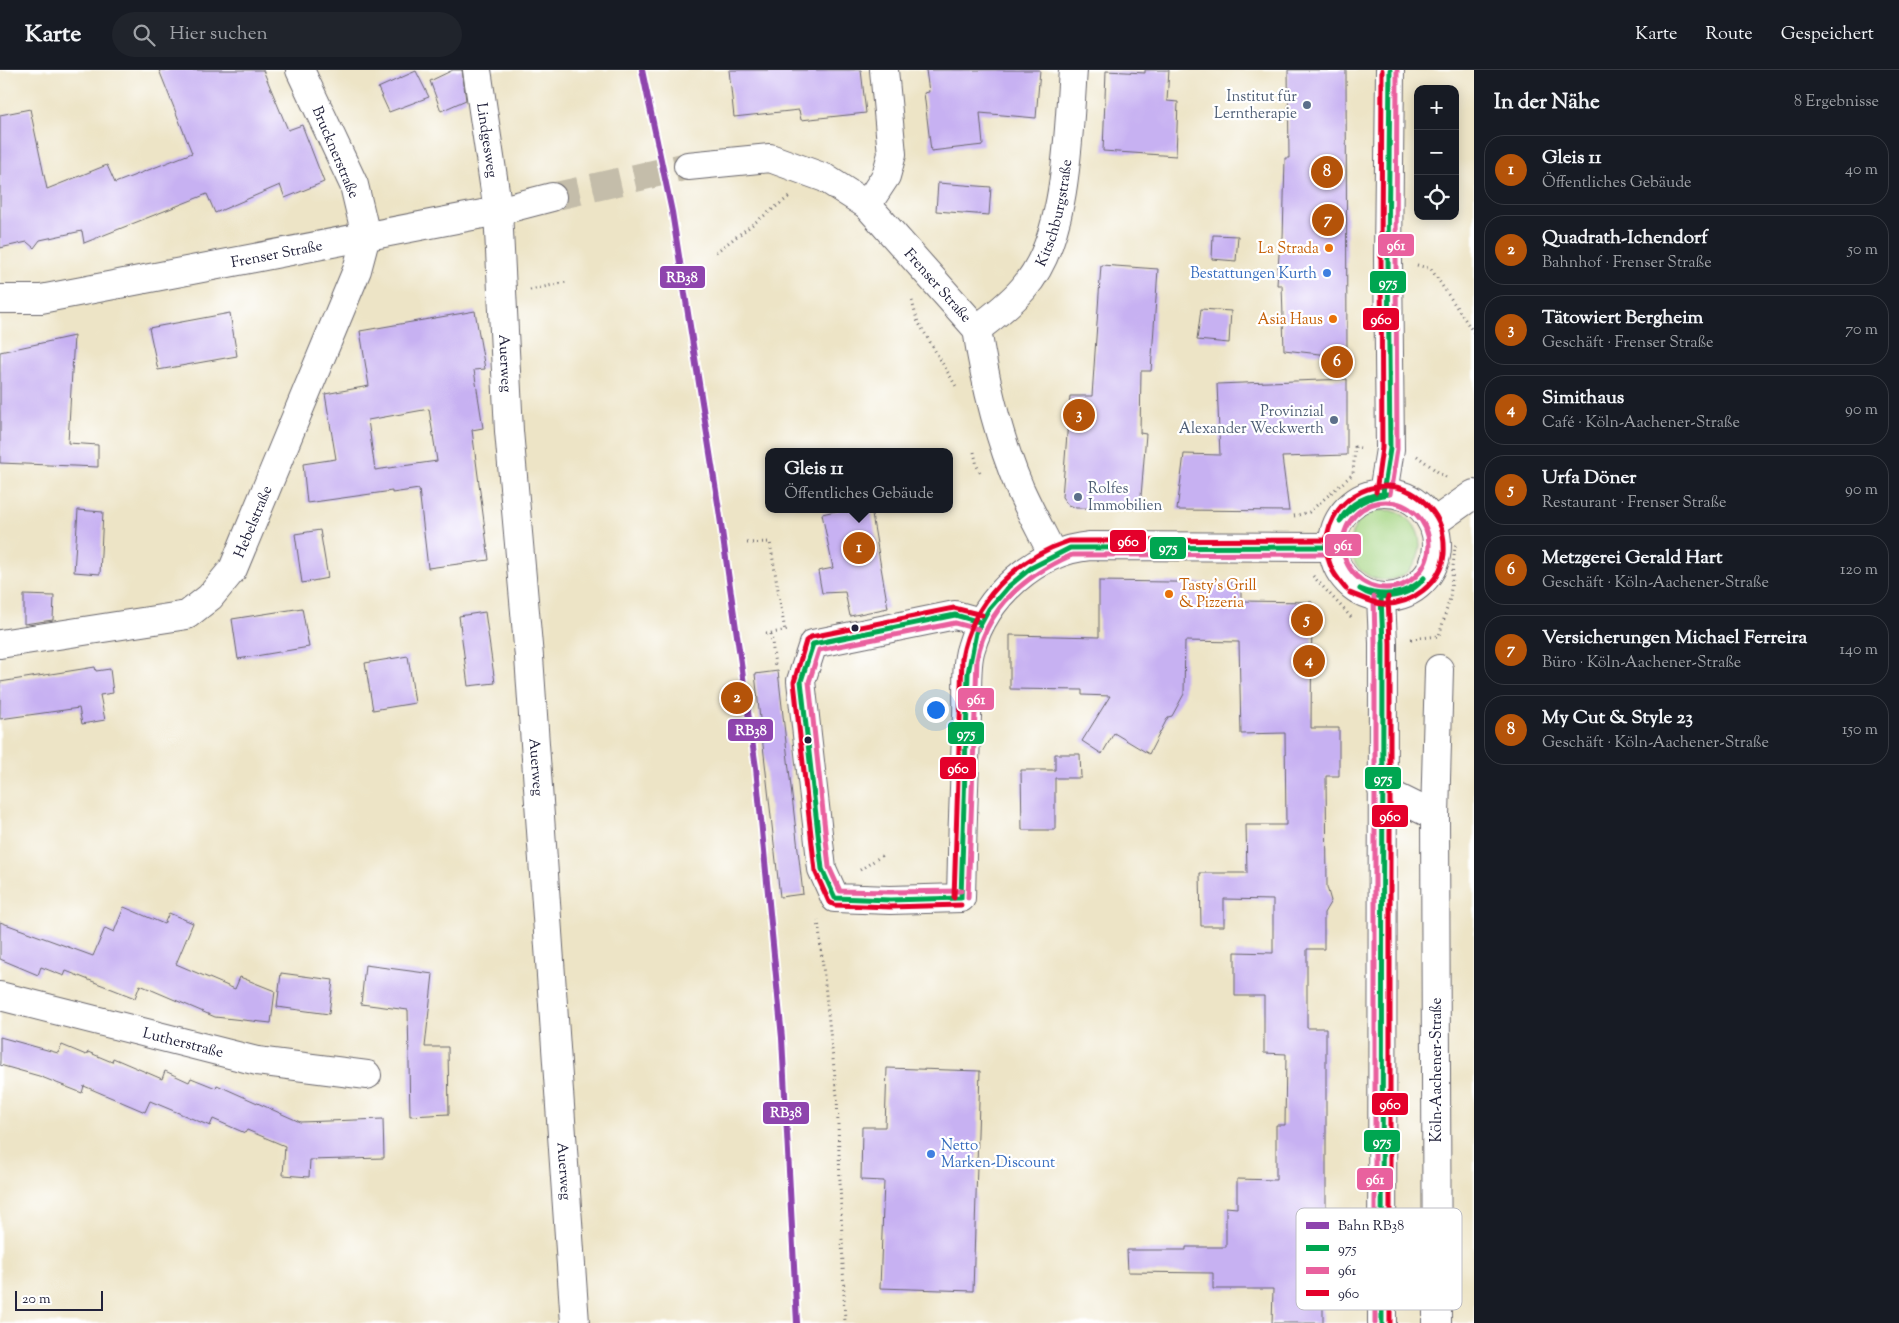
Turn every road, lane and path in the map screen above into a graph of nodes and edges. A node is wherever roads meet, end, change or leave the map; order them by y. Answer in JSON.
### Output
{"nodes":[{"id":1,"x":300,"y":70,"type":"edge"},
{"id":2,"x":477,"y":70,"type":"edge"},
{"id":3,"x":884,"y":70,"type":"edge"},
{"id":4,"x":1073,"y":70,"type":"edge"},
{"id":5,"x":1390,"y":70,"type":"edge"},
{"id":6,"x":688,"y":166,"type":"tunnel mouth"},
{"id":7,"x":552,"y":197,"type":"tunnel mouth"},
{"id":8,"x":797,"y":200,"type":"dead end"},
{"id":9,"x":867,"y":205,"type":"junction"},
{"id":10,"x":498,"y":211,"type":"junction"},
{"id":11,"x":366,"y":236,"type":"junction"},
{"id":12,"x":716,"y":252,"type":"dead end"},
{"id":13,"x":1388,"y":258,"type":"junction"},
{"id":14,"x":567,"y":282,"type":"dead end"},
{"id":15,"x":502,"y":296,"type":"junction"},
{"id":16,"x":908,"y":296,"type":"dead end"},
{"id":17,"x":0,"y":299,"type":"edge"},
{"id":18,"x":977,"y":329,"type":"junction"},
{"id":19,"x":1474,"y":333,"type":"edge"},
{"id":20,"x":962,"y":396,"type":"dead end"},
{"id":21,"x":973,"y":449,"type":"dead end"},
{"id":22,"x":1390,"y":449,"type":"junction"},
{"id":23,"x":986,"y":482,"type":"dead end"},
{"id":24,"x":1383,"y":493,"type":"junction"},
{"id":25,"x":1470,"y":498,"type":"edge"},
{"id":26,"x":1433,"y":523,"type":"junction"},
{"id":27,"x":1460,"y":540,"type":"dead end"},
{"id":28,"x":747,"y":543,"type":"dead end"},
{"id":29,"x":1288,"y":546,"type":"junction"},
{"id":30,"x":1333,"y":547,"type":"junction"},
{"id":31,"x":1053,"y":555,"type":"junction"},
{"id":32,"x":1380,"y":597,"type":"junction"},
{"id":33,"x":980,"y":622,"type":"junction"},
{"id":34,"x":766,"y":634,"type":"dead end"},
{"id":35,"x":771,"y":634,"type":"junction"},
{"id":36,"x":1383,"y":643,"type":"junction"},
{"id":37,"x":0,"y":644,"type":"edge"},
{"id":38,"x":775,"y":668,"type":"dead end"},
{"id":39,"x":1439,"y":669,"type":"dead end"},
{"id":40,"x":1382,"y":790,"type":"junction"},
{"id":41,"x":1435,"y":816,"type":"junction"},
{"id":42,"x":818,"y":914,"type":"dead end"},
{"id":43,"x":0,"y":996,"type":"edge"},
{"id":44,"x":367,"y":1075,"type":"dead end"},
{"id":45,"x":1382,"y":1208,"type":"edge"},
{"id":46,"x":1437,"y":1208,"type":"edge"},
{"id":47,"x":1382,"y":1310,"type":"edge"},
{"id":48,"x":1437,"y":1310,"type":"edge"},
{"id":49,"x":575,"y":1323,"type":"edge"},
{"id":50,"x":845,"y":1323,"type":"edge"},
{"id":51,"x":1382,"y":1323,"type":"edge"},
{"id":52,"x":1437,"y":1323,"type":"edge"}],
"edges":[{"from":1,"to":11,"type":"street","name":"Brucknerstraße"},
{"from":2,"to":10,"type":"street","name":"Lindgesweg"},
{"from":3,"to":9,"type":"street"},
{"from":4,"to":18,"type":"street","name":"Kitschburgstraße"},
{"from":5,"to":13,"type":"street"},
{"from":6,"to":9,"type":"street","name":"Frenser Straße"},
{"from":7,"to":10,"type":"street","name":"Frenser Straße"},
{"from":8,"to":12,"type":"path"},
{"from":9,"to":18,"type":"street","name":"Frenser Straße"},
{"from":10,"to":11,"type":"street","name":"Frenser Straße"},
{"from":10,"to":15,"type":"street","name":"Auerweg"},
{"from":11,"to":17,"type":"street","name":"Frenser Straße"},
{"from":11,"to":37,"type":"street","name":"Hebelstraße"},
{"from":13,"to":19,"type":"path"},
{"from":13,"to":22,"type":"street"},
{"from":14,"to":15,"type":"path"},
{"from":15,"to":49,"type":"street","name":"Auerweg"},
{"from":16,"to":20,"type":"path"},
{"from":18,"to":31,"type":"street","name":"Frenser Straße"},
{"from":21,"to":23,"type":"path"},
{"from":22,"to":24,"type":"street"},
{"from":22,"to":25,"type":"path"},
{"from":22,"to":29,"type":"path"},
{"from":24,"to":26,"type":"street"},
{"from":24,"to":30,"type":"street"},
{"from":25,"to":26,"type":"street"},
{"from":26,"to":32,"type":"street"},
{"from":27,"to":36,"type":"path"},
{"from":28,"to":35,"type":"path"},
{"from":29,"to":30,"type":"street"},
{"from":29,"to":31,"type":"street"},
{"from":29,"to":36,"type":"path"},
{"from":30,"to":32,"type":"street"},
{"from":31,"to":33,"type":"street"},
{"from":32,"to":36,"type":"street"},
{"from":33,"to":33,"type":"street"},
{"from":34,"to":35,"type":"path"},
{"from":35,"to":38,"type":"path"},
{"from":36,"to":40,"type":"street"},
{"from":39,"to":41,"type":"street","name":"Köln-Aachener-Straße"},
{"from":40,"to":41,"type":"street"},
{"from":40,"to":45,"type":"street"},
{"from":41,"to":46,"type":"street","name":"Köln-Aachener-Straße"},
{"from":42,"to":50,"type":"path"},
{"from":43,"to":44,"type":"street","name":"Lutherstraße"},
{"from":47,"to":51,"type":"street"},
{"from":48,"to":52,"type":"street","name":"Köln-Aachener-Straße"}]}
